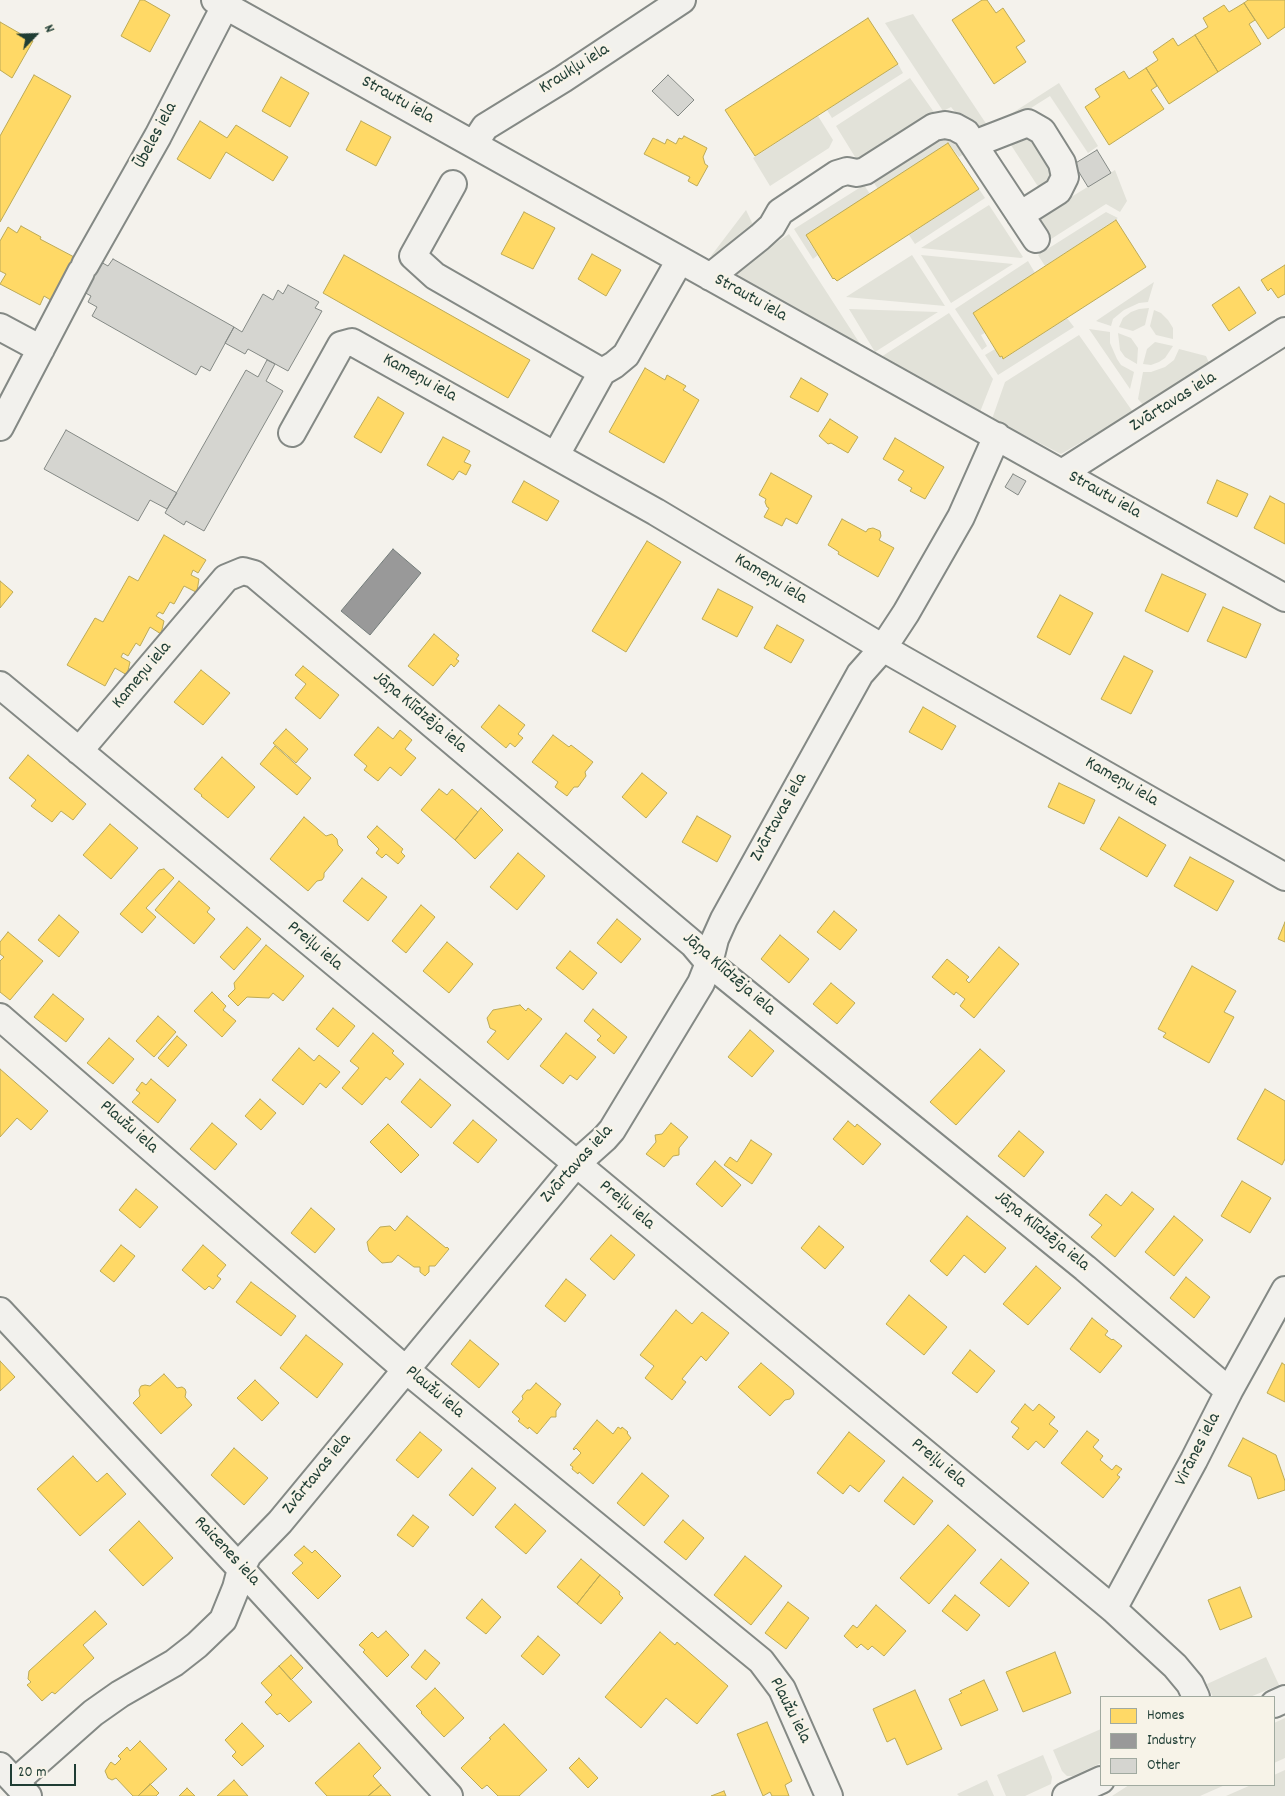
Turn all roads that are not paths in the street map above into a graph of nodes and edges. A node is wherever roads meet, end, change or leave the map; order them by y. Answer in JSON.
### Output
{"nodes":[{"id":1,"x":682,"y":0,"type":"edge"},
{"id":2,"x":220,"y":3,"type":"edge"},
{"id":3,"x":474,"y":144,"type":"junction"},
{"id":4,"x":974,"y":144,"type":"junction"},
{"id":5,"x":453,"y":184,"type":"dead end"},
{"id":6,"x":1020,"y":214,"type":"junction"},
{"id":7,"x":1036,"y":239,"type":"dead end"},
{"id":8,"x":680,"y":260,"type":"junction"},
{"id":9,"x":710,"y":277,"type":"junction"},
{"id":10,"x":0,"y":327,"type":"edge"},
{"id":11,"x":1285,"y":331,"type":"edge"},
{"id":12,"x":41,"y":349,"type":"junction"},
{"id":13,"x":602,"y":372,"type":"junction"},
{"id":14,"x":0,"y":427,"type":"edge"},
{"id":15,"x":292,"y":433,"type":"dead end"},
{"id":16,"x":997,"y":436,"type":"junction"},
{"id":17,"x":556,"y":455,"type":"junction"},
{"id":18,"x":1062,"y":473,"type":"junction"},
{"id":19,"x":226,"y":578,"type":"joint"},
{"id":20,"x":1285,"y":598,"type":"edge"},
{"id":21,"x":883,"y":648,"type":"junction"},
{"id":22,"x":5,"y":700,"type":"edge"},
{"id":23,"x":80,"y":752,"type":"junction"},
{"id":24,"x":1285,"y":877,"type":"edge"},
{"id":25,"x":709,"y":963,"type":"junction"},
{"id":26,"x":0,"y":1017,"type":"edge"},
{"id":27,"x":576,"y":1164,"type":"junction"},
{"id":28,"x":1285,"y":1290,"type":"edge"},
{"id":29,"x":0,"y":1310,"type":"edge"},
{"id":30,"x":405,"y":1369,"type":"junction"},
{"id":31,"x":1229,"y":1391,"type":"junction"},
{"id":32,"x":241,"y":1568,"type":"junction"},
{"id":33,"x":1113,"y":1609,"type":"junction"},
{"id":34,"x":1196,"y":1696,"type":"edge"},
{"id":35,"x":14,"y":1781,"type":"edge"},
{"id":36,"x":449,"y":1796,"type":"edge"},
{"id":37,"x":829,"y":1796,"type":"edge"}],
"edges":[{"from":1,"to":3,"type":"street","name":"Kraukļu iela"},
{"from":2,"to":3,"type":"street","name":"Strautu iela"},
{"from":2,"to":12,"type":"street","name":"Ūbeles iela"},
{"from":3,"to":8,"type":"street","name":"Strautu iela"},
{"from":4,"to":6,"type":"street"},
{"from":4,"to":6,"type":"street"},
{"from":4,"to":9,"type":"street"},
{"from":5,"to":13,"type":"street"},
{"from":6,"to":7,"type":"street"},
{"from":8,"to":9,"type":"street","name":"Strautu iela"},
{"from":8,"to":13,"type":"street"},
{"from":9,"to":16,"type":"street","name":"Strautu iela"},
{"from":10,"to":12,"type":"street"},
{"from":11,"to":18,"type":"street","name":"Zvārtavas iela"},
{"from":12,"to":14,"type":"street","name":"Ūbeles iela"},
{"from":13,"to":17,"type":"street"},
{"from":15,"to":17,"type":"street","name":"Kameņu iela"},
{"from":16,"to":18,"type":"street","name":"Strautu iela"},
{"from":16,"to":21,"type":"street","name":"Zvārtavas iela"},
{"from":17,"to":21,"type":"street","name":"Kameņu iela"},
{"from":18,"to":20,"type":"street","name":"Strautu iela"},
{"from":19,"to":23,"type":"street","name":"Kameņu iela"},
{"from":19,"to":25,"type":"street","name":"Jāņa Klīdzēja iela"},
{"from":21,"to":24,"type":"street","name":"Kameņu iela"},
{"from":21,"to":25,"type":"street","name":"Zvārtavas iela"},
{"from":22,"to":23,"type":"street","name":"Preiļu iela"},
{"from":23,"to":27,"type":"street","name":"Preiļu iela"},
{"from":25,"to":27,"type":"street","name":"Zvārtavas iela"},
{"from":25,"to":31,"type":"street","name":"Jāņa Klīdzēja iela"},
{"from":26,"to":30,"type":"street","name":"Plaužu iela"},
{"from":27,"to":30,"type":"street","name":"Zvārtavas iela"},
{"from":27,"to":33,"type":"street","name":"Preiļu iela"},
{"from":28,"to":31,"type":"street","name":"Virānes iela"},
{"from":29,"to":32,"type":"street","name":"Raicenes iela"},
{"from":30,"to":32,"type":"street","name":"Zvārtavas iela"},
{"from":30,"to":37,"type":"street","name":"Plaužu iela"},
{"from":31,"to":33,"type":"street","name":"Virānes iela"},
{"from":32,"to":35,"type":"street","name":"Zvārtavas iela"},
{"from":32,"to":36,"type":"street","name":"Raicenes iela"},
{"from":33,"to":34,"type":"street","name":"Preiļu iela"}]}
